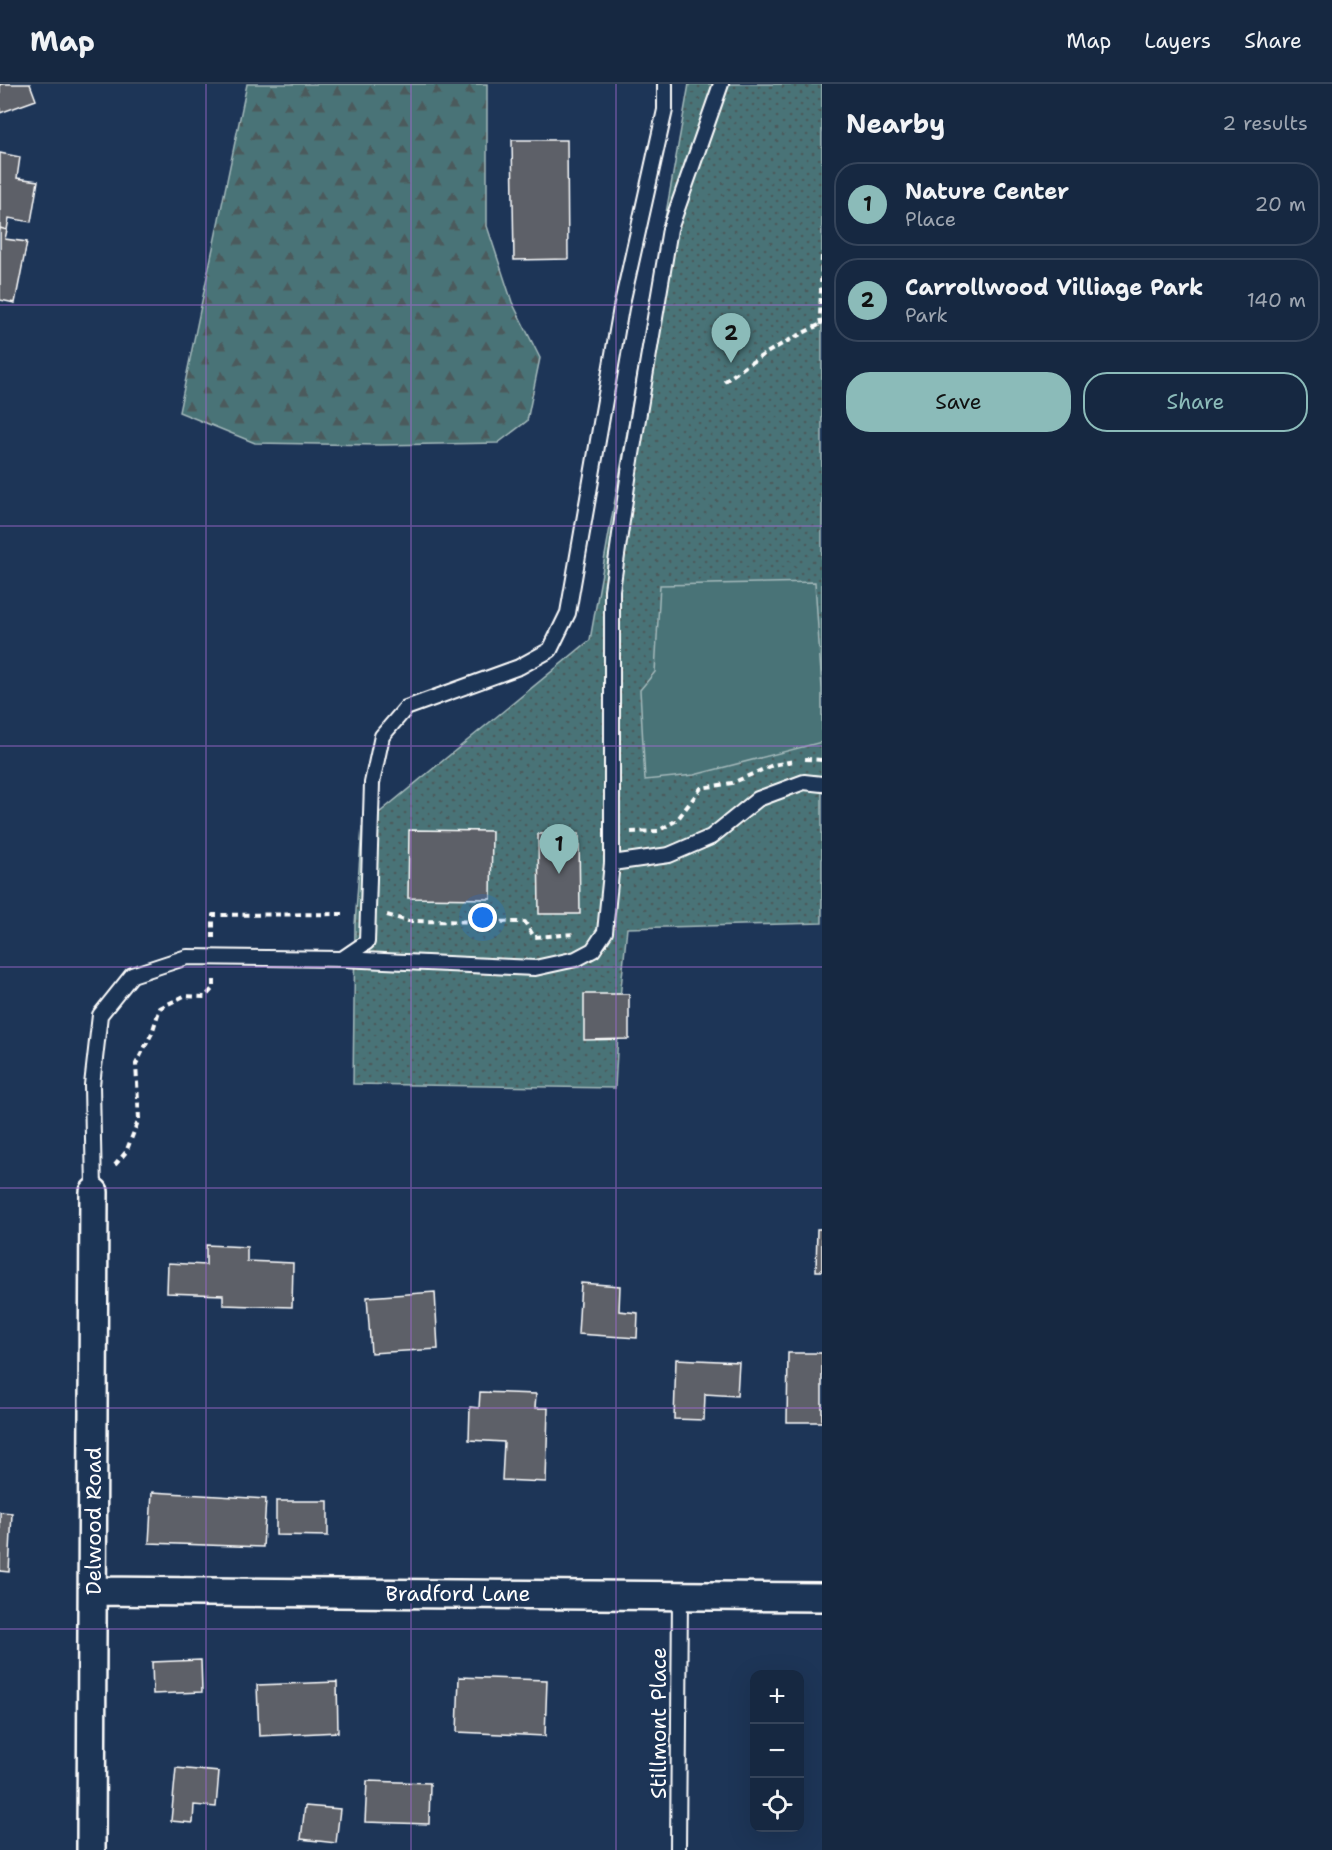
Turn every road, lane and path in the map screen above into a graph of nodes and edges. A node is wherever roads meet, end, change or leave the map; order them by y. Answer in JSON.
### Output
{"nodes":[{"id":1,"x":665,"y":84,"type":"edge"},
{"id":2,"x":721,"y":84,"type":"edge"},
{"id":3,"x":822,"y":256,"type":"edge"},
{"id":4,"x":822,"y":326,"type":"edge"},
{"id":5,"x":724,"y":382,"type":"dead end"},
{"id":6,"x":822,"y":760,"type":"edge"},
{"id":7,"x":822,"y":784,"type":"edge"},
{"id":8,"x":612,"y":833,"type":"junction"},
{"id":9,"x":612,"y":863,"type":"junction"},
{"id":10,"x":368,"y":914,"type":"junction"},
{"id":11,"x":582,"y":927,"type":"dead end"},
{"id":12,"x":213,"y":957,"type":"junction"},
{"id":13,"x":342,"y":959,"type":"junction"},
{"id":14,"x":94,"y":1192,"type":"junction"},
{"id":15,"x":94,"y":1591,"type":"junction"},
{"id":16,"x":680,"y":1596,"type":"junction"},
{"id":17,"x":822,"y":1597,"type":"edge"},
{"id":18,"x":91,"y":1850,"type":"edge"},
{"id":19,"x":678,"y":1850,"type":"edge"}],
"edges":[{"from":1,"to":10,"type":"lane"},
{"from":2,"to":8,"type":"lane"},
{"from":3,"to":4,"type":"path"},
{"from":4,"to":5,"type":"path"},
{"from":6,"to":8,"type":"path"},
{"from":7,"to":9,"type":"lane"},
{"from":8,"to":9,"type":"lane"},
{"from":9,"to":13,"type":"lane"},
{"from":10,"to":11,"type":"path"},
{"from":10,"to":12,"type":"path"},
{"from":10,"to":13,"type":"lane"},
{"from":12,"to":13,"type":"lane"},
{"from":12,"to":14,"type":"path"},
{"from":12,"to":14,"type":"lane"},
{"from":14,"to":15,"type":"street","name":"Delwood Road"},
{"from":15,"to":16,"type":"street","name":"Bradford Lane"},
{"from":15,"to":18,"type":"street","name":"Delwood Road"},
{"from":16,"to":17,"type":"street","name":"Bradford Lane"},
{"from":16,"to":19,"type":"lane","name":"Stillmont Place"}]}
